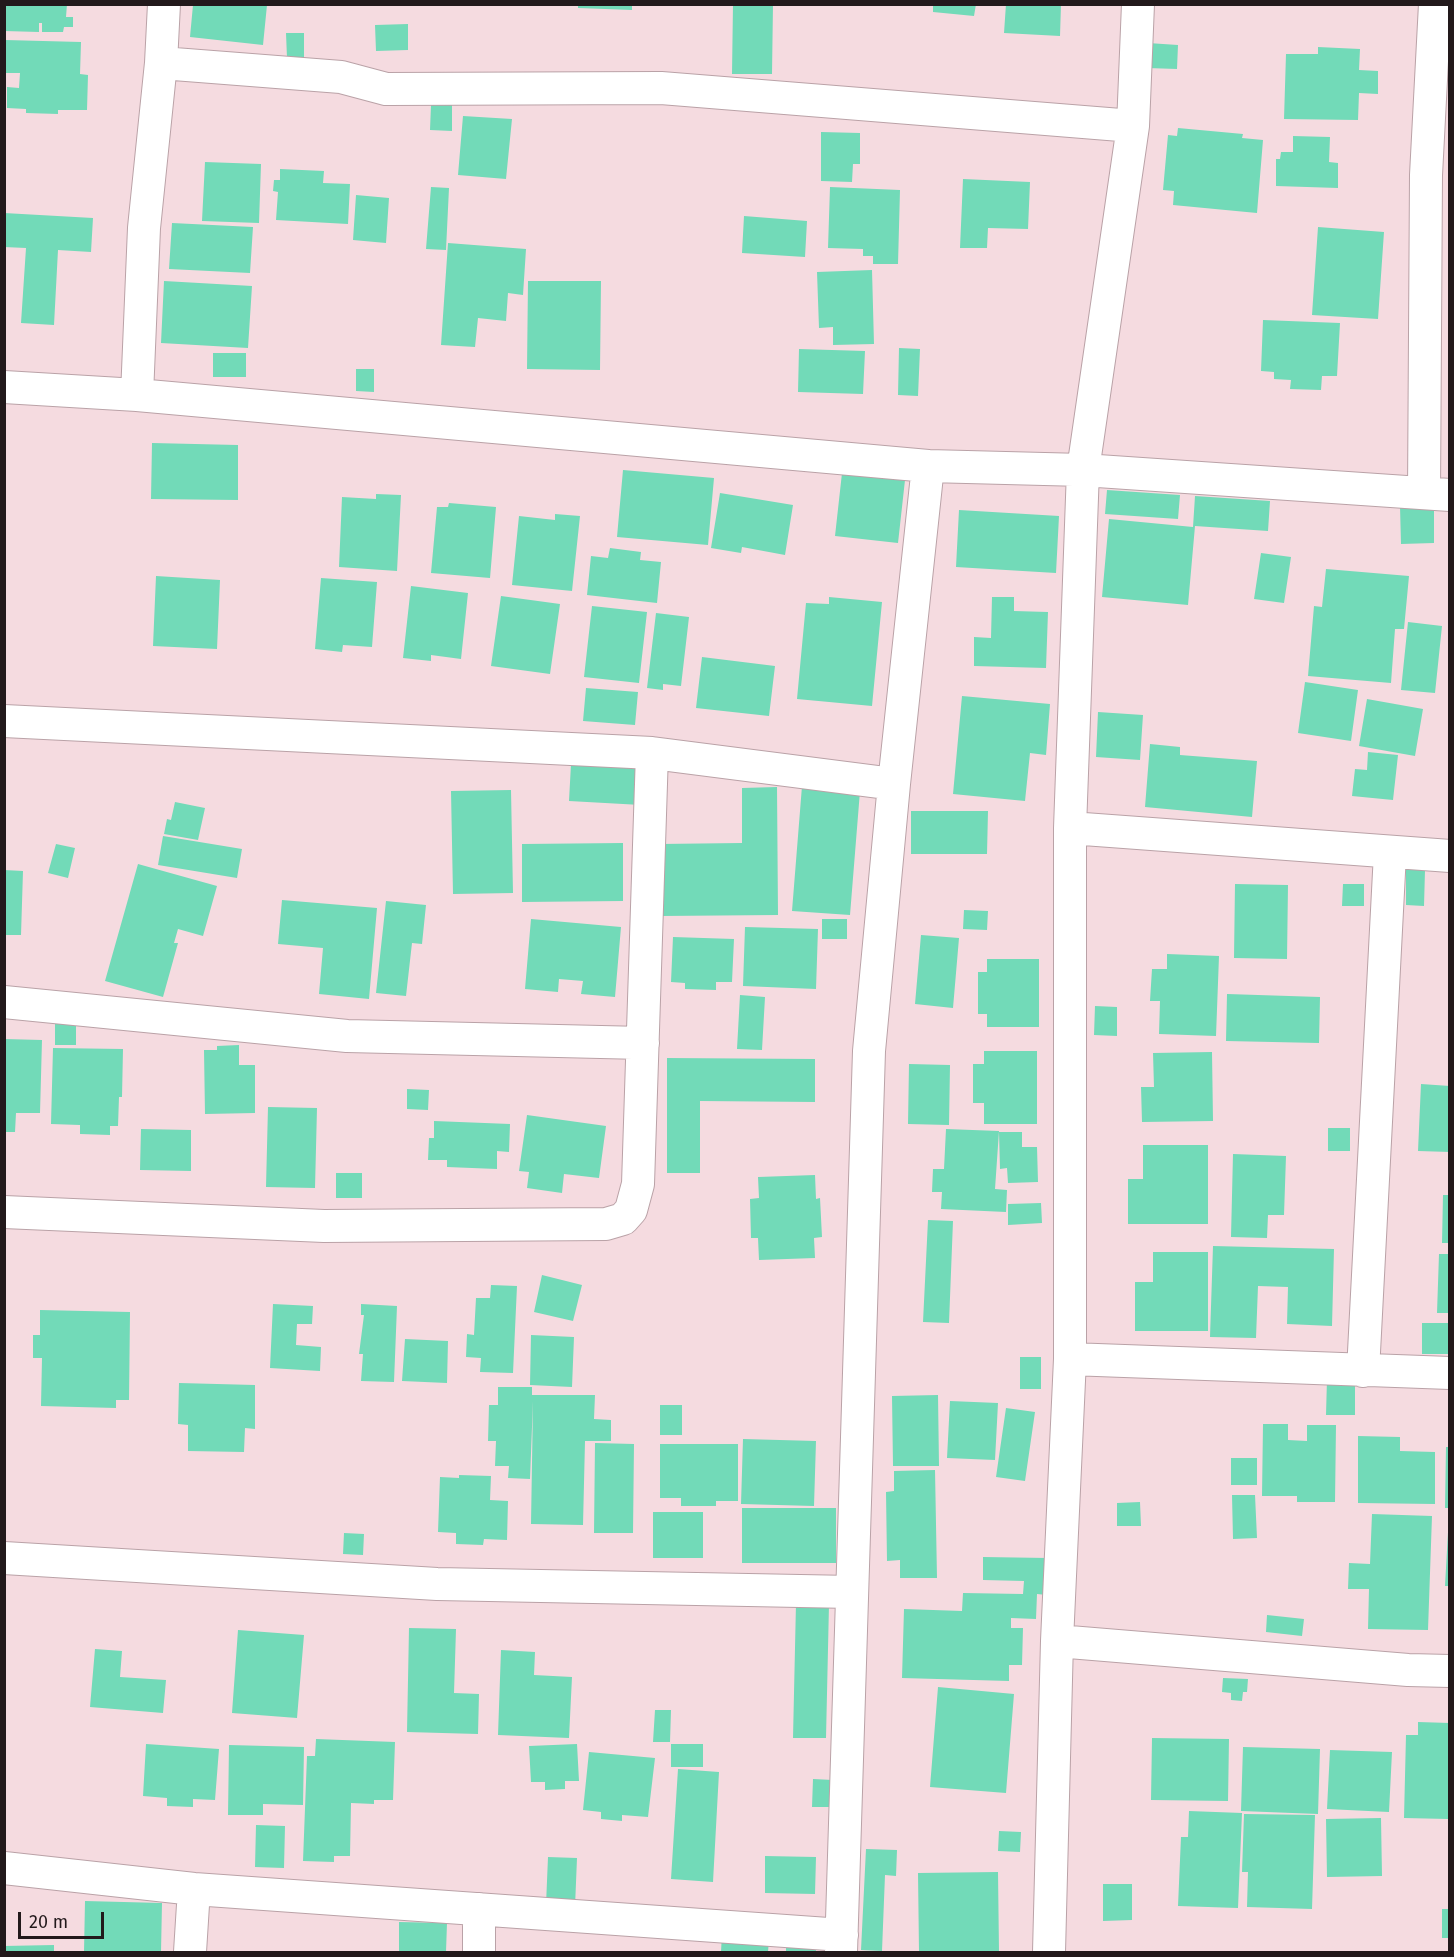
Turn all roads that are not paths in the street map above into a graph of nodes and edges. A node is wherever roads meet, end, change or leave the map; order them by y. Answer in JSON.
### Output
{"nodes":[{"id":1,"x":164,"y":4,"type":"edge"},
{"id":2,"x":1138,"y":4,"type":"edge"},
{"id":3,"x":1435,"y":4,"type":"edge"},
{"id":4,"x":161,"y":63,"type":"junction"},
{"id":5,"x":1133,"y":126,"type":"junction"},
{"id":6,"x":1438,"y":176,"type":"edge"},
{"id":7,"x":4,"y":387,"type":"edge"},
{"id":8,"x":137,"y":395,"type":"junction"},
{"id":9,"x":928,"y":466,"type":"junction"},
{"id":10,"x":1083,"y":470,"type":"junction"},
{"id":11,"x":1437,"y":494,"type":"edge"},
{"id":12,"x":4,"y":721,"type":"edge"},
{"id":13,"x":652,"y":753,"type":"junction"},
{"id":14,"x":894,"y":784,"type":"junction"},
{"id":15,"x":1070,"y":828,"type":"junction"},
{"id":16,"x":1390,"y":853,"type":"junction"},
{"id":17,"x":1449,"y":856,"type":"edge"},
{"id":18,"x":4,"y":1002,"type":"edge"},
{"id":19,"x":643,"y":1043,"type":"junction"},
{"id":20,"x":4,"y":1212,"type":"edge"},
{"id":21,"x":1070,"y":1359,"type":"junction"},
{"id":22,"x":1363,"y":1371,"type":"junction"},
{"id":23,"x":1449,"y":1373,"type":"edge"},
{"id":24,"x":4,"y":1558,"type":"edge"},
{"id":25,"x":852,"y":1592,"type":"junction"},
{"id":26,"x":1057,"y":1641,"type":"junction"},
{"id":27,"x":1449,"y":1671,"type":"edge"},
{"id":28,"x":4,"y":1868,"type":"edge"},
{"id":29,"x":194,"y":1889,"type":"junction"},
{"id":30,"x":479,"y":1909,"type":"junction"},
{"id":31,"x":842,"y":1944,"type":"edge"},
{"id":32,"x":1057,"y":1952,"type":"edge"},
{"id":33,"x":190,"y":1953,"type":"edge"},
{"id":34,"x":479,"y":1953,"type":"edge"}],
"edges":[{"from":1,"to":4,"type":"street"},
{"from":2,"to":5,"type":"street"},
{"from":3,"to":6,"type":"street"},
{"from":4,"to":5,"type":"street"},
{"from":4,"to":8,"type":"street"},
{"from":5,"to":10,"type":"street"},
{"from":6,"to":11,"type":"street"},
{"from":7,"to":8,"type":"street"},
{"from":8,"to":9,"type":"street"},
{"from":9,"to":10,"type":"street"},
{"from":9,"to":14,"type":"street"},
{"from":10,"to":11,"type":"street"},
{"from":10,"to":15,"type":"street"},
{"from":12,"to":13,"type":"street"},
{"from":13,"to":14,"type":"street"},
{"from":13,"to":19,"type":"street"},
{"from":14,"to":25,"type":"street"},
{"from":15,"to":16,"type":"street"},
{"from":15,"to":21,"type":"street"},
{"from":16,"to":17,"type":"street"},
{"from":16,"to":22,"type":"street"},
{"from":18,"to":19,"type":"street"},
{"from":19,"to":20,"type":"street"},
{"from":21,"to":22,"type":"street"},
{"from":21,"to":26,"type":"street"},
{"from":22,"to":23,"type":"street"},
{"from":24,"to":25,"type":"street"},
{"from":25,"to":31,"type":"street"},
{"from":26,"to":27,"type":"street"},
{"from":26,"to":32,"type":"street"},
{"from":28,"to":29,"type":"street"},
{"from":29,"to":30,"type":"street"},
{"from":29,"to":33,"type":"street"},
{"from":30,"to":31,"type":"street"},
{"from":30,"to":34,"type":"street"}]}
